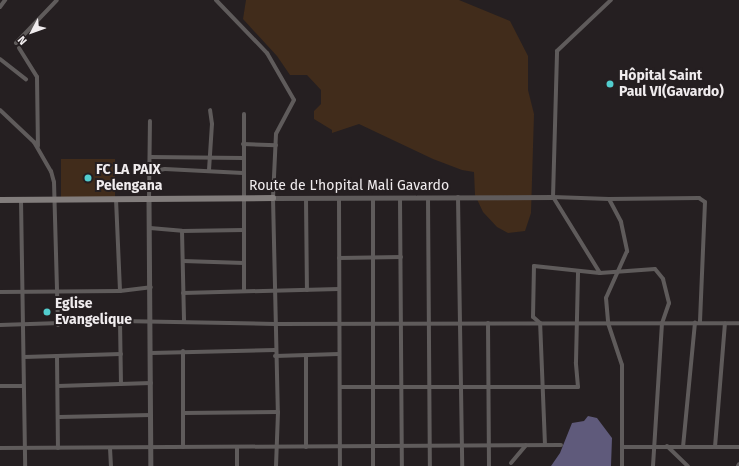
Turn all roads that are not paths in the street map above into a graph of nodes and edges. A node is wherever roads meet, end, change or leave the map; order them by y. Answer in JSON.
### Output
{"nodes":[{"id":1,"x":5,"y":0,"type":"edge"},
{"id":2,"x":57,"y":0,"type":"edge"},
{"id":3,"x":216,"y":0,"type":"edge"},
{"id":4,"x":611,"y":0,"type":"edge"},
{"id":5,"x":0,"y":7,"type":"edge"},
{"id":6,"x":16,"y":43,"type":"dead end"},
{"id":7,"x":19,"y":48,"type":"dead end"},
{"id":8,"x":0,"y":59,"type":"edge"},
{"id":9,"x":26,"y":79,"type":"dead end"},
{"id":10,"x":0,"y":110,"type":"edge"},
{"id":11,"x":210,"y":110,"type":"dead end"},
{"id":12,"x":244,"y":114,"type":"dead end"},
{"id":13,"x":150,"y":121,"type":"dead end"},
{"id":14,"x":243,"y":144,"type":"junction"},
{"id":15,"x":276,"y":144,"type":"junction"},
{"id":16,"x":38,"y":151,"type":"junction"},
{"id":17,"x":150,"y":157,"type":"junction"},
{"id":18,"x":209,"y":158,"type":"junction"},
{"id":19,"x":243,"y":158,"type":"junction"},
{"id":20,"x":209,"y":170,"type":"junction"},
{"id":21,"x":149,"y":172,"type":"junction"},
{"id":22,"x":243,"y":173,"type":"junction"},
{"id":23,"x":553,"y":197,"type":"junction"},
{"id":24,"x":273,"y":198,"type":"junction"},
{"id":25,"x":373,"y":198,"type":"junction"},
{"id":26,"x":400,"y":198,"type":"junction"},
{"id":27,"x":428,"y":198,"type":"junction"},
{"id":28,"x":458,"y":198,"type":"junction"},
{"id":29,"x":55,"y":199,"type":"junction"},
{"id":30,"x":116,"y":199,"type":"junction"},
{"id":31,"x":149,"y":199,"type":"junction"},
{"id":32,"x":242,"y":199,"type":"junction"},
{"id":33,"x":306,"y":199,"type":"junction"},
{"id":34,"x":339,"y":199,"type":"junction"},
{"id":35,"x":609,"y":199,"type":"junction"},
{"id":36,"x":0,"y":200,"type":"edge"},
{"id":37,"x":21,"y":200,"type":"junction"},
{"id":38,"x":150,"y":228,"type":"junction"},
{"id":39,"x":244,"y":230,"type":"junction"},
{"id":40,"x":182,"y":231,"type":"junction"},
{"id":41,"x":373,"y":256,"type":"junction"},
{"id":42,"x":401,"y":257,"type":"junction"},
{"id":43,"x":339,"y":258,"type":"junction"},
{"id":44,"x":183,"y":261,"type":"junction"},
{"id":45,"x":244,"y":262,"type":"junction"},
{"id":46,"x":621,"y":270,"type":"junction"},
{"id":47,"x":578,"y":271,"type":"junction"},
{"id":48,"x":600,"y":273,"type":"junction"},
{"id":49,"x":150,"y":287,"type":"junction"},
{"id":50,"x":339,"y":289,"type":"junction"},
{"id":51,"x":120,"y":290,"type":"junction"},
{"id":52,"x":307,"y":290,"type":"junction"},
{"id":53,"x":57,"y":291,"type":"junction"},
{"id":54,"x":244,"y":291,"type":"junction"},
{"id":55,"x":275,"y":291,"type":"junction"},
{"id":56,"x":0,"y":292,"type":"edge"},
{"id":57,"x":24,"y":292,"type":"junction"},
{"id":58,"x":183,"y":293,"type":"junction"},
{"id":59,"x":120,"y":321,"type":"junction"},
{"id":60,"x":150,"y":322,"type":"junction"},
{"id":61,"x":184,"y":322,"type":"junction"},
{"id":62,"x":488,"y":323,"type":"junction"},
{"id":63,"x":540,"y":323,"type":"junction"},
{"id":64,"x":577,"y":323,"type":"junction"},
{"id":65,"x":608,"y":323,"type":"junction"},
{"id":66,"x":662,"y":323,"type":"junction"},
{"id":67,"x":698,"y":323,"type":"junction"},
{"id":68,"x":725,"y":323,"type":"junction"},
{"id":69,"x":739,"y":323,"type":"edge"},
{"id":70,"x":275,"y":324,"type":"junction"},
{"id":71,"x":339,"y":324,"type":"junction"},
{"id":72,"x":372,"y":324,"type":"junction"},
{"id":73,"x":401,"y":324,"type":"junction"},
{"id":74,"x":428,"y":324,"type":"junction"},
{"id":75,"x":459,"y":324,"type":"junction"},
{"id":76,"x":0,"y":325,"type":"edge"},
{"id":77,"x":24,"y":325,"type":"junction"},
{"id":78,"x":58,"y":325,"type":"junction"},
{"id":79,"x":275,"y":350,"type":"junction"},
{"id":80,"x":183,"y":352,"type":"junction"},
{"id":81,"x":151,"y":353,"type":"junction"},
{"id":82,"x":120,"y":354,"type":"junction"},
{"id":83,"x":339,"y":354,"type":"junction"},
{"id":84,"x":306,"y":355,"type":"junction"},
{"id":85,"x":57,"y":356,"type":"junction"},
{"id":86,"x":275,"y":356,"type":"junction"},
{"id":87,"x":24,"y":357,"type":"junction"},
{"id":88,"x":151,"y":383,"type":"junction"},
{"id":89,"x":121,"y":384,"type":"junction"},
{"id":90,"x":0,"y":386,"type":"edge"},
{"id":91,"x":23,"y":386,"type":"junction"},
{"id":92,"x":58,"y":386,"type":"junction"},
{"id":93,"x":340,"y":387,"type":"junction"},
{"id":94,"x":542,"y":387,"type":"junction"},
{"id":95,"x":372,"y":388,"type":"junction"},
{"id":96,"x":401,"y":388,"type":"junction"},
{"id":97,"x":429,"y":388,"type":"junction"},
{"id":98,"x":460,"y":388,"type":"junction"},
{"id":99,"x":489,"y":388,"type":"junction"},
{"id":100,"x":278,"y":412,"type":"junction"},
{"id":101,"x":183,"y":413,"type":"junction"},
{"id":102,"x":151,"y":415,"type":"junction"},
{"id":103,"x":59,"y":416,"type":"junction"},
{"id":104,"x":462,"y":445,"type":"junction"},
{"id":105,"x":490,"y":445,"type":"junction"},
{"id":106,"x":526,"y":445,"type":"junction"},
{"id":107,"x":545,"y":445,"type":"junction"},
{"id":108,"x":561,"y":445,"type":"dead end"},
{"id":109,"x":340,"y":446,"type":"junction"},
{"id":110,"x":373,"y":446,"type":"junction"},
{"id":111,"x":402,"y":446,"type":"junction"},
{"id":112,"x":431,"y":446,"type":"junction"},
{"id":113,"x":666,"y":446,"type":"junction"},
{"id":114,"x":151,"y":447,"type":"junction"},
{"id":115,"x":183,"y":447,"type":"junction"},
{"id":116,"x":236,"y":447,"type":"junction"},
{"id":117,"x":277,"y":447,"type":"junction"},
{"id":118,"x":306,"y":447,"type":"junction"},
{"id":119,"x":622,"y":447,"type":"junction"},
{"id":120,"x":654,"y":447,"type":"junction"},
{"id":121,"x":684,"y":447,"type":"junction"},
{"id":122,"x":715,"y":447,"type":"junction"},
{"id":123,"x":739,"y":447,"type":"edge"},
{"id":124,"x":0,"y":448,"type":"edge"},
{"id":125,"x":26,"y":448,"type":"junction"},
{"id":126,"x":58,"y":448,"type":"junction"},
{"id":127,"x":110,"y":448,"type":"junction"},
{"id":128,"x":511,"y":463,"type":"dead end"},
{"id":129,"x":25,"y":466,"type":"edge"},
{"id":130,"x":111,"y":466,"type":"edge"},
{"id":131,"x":151,"y":466,"type":"edge"},
{"id":132,"x":236,"y":466,"type":"edge"},
{"id":133,"x":276,"y":466,"type":"edge"},
{"id":134,"x":340,"y":466,"type":"edge"},
{"id":135,"x":373,"y":466,"type":"edge"},
{"id":136,"x":402,"y":466,"type":"edge"},
{"id":137,"x":430,"y":466,"type":"edge"},
{"id":138,"x":462,"y":466,"type":"edge"},
{"id":139,"x":490,"y":466,"type":"edge"},
{"id":140,"x":622,"y":466,"type":"edge"},
{"id":141,"x":653,"y":466,"type":"edge"},
{"id":142,"x":688,"y":466,"type":"edge"}],
"edges":[{"from":1,"to":5,"type":"street"},
{"from":2,"to":6,"type":"street"},
{"from":3,"to":15,"type":"street"},
{"from":4,"to":23,"type":"street"},
{"from":7,"to":16,"type":"street"},
{"from":8,"to":9,"type":"street"},
{"from":10,"to":16,"type":"street"},
{"from":11,"to":18,"type":"street"},
{"from":12,"to":14,"type":"street"},
{"from":13,"to":17,"type":"street"},
{"from":14,"to":15,"type":"street"},
{"from":14,"to":19,"type":"street"},
{"from":15,"to":24,"type":"street"},
{"from":16,"to":29,"type":"street"},
{"from":17,"to":18,"type":"street"},
{"from":17,"to":21,"type":"street"},
{"from":18,"to":19,"type":"street"},
{"from":18,"to":20,"type":"street"},
{"from":19,"to":22,"type":"street"},
{"from":20,"to":21,"type":"street"},
{"from":20,"to":22,"type":"street"},
{"from":21,"to":31,"type":"street"},
{"from":22,"to":32,"type":"street"},
{"from":23,"to":28,"type":"street","name":"Route de L'hopital Mali Gavardo"},
{"from":23,"to":35,"type":"street"},
{"from":23,"to":48,"type":"street"},
{"from":24,"to":32,"type":"main road","name":"Route de L'hopital Mali Gavardo"},
{"from":24,"to":33,"type":"street","name":"Route de L'hopital Mali Gavardo"},
{"from":24,"to":55,"type":"street"},
{"from":25,"to":26,"type":"street","name":"Route de L'hopital Mali Gavardo"},
{"from":25,"to":34,"type":"street","name":"Route de L'hopital Mali Gavardo"},
{"from":25,"to":41,"type":"street"},
{"from":26,"to":27,"type":"street","name":"Route de L'hopital Mali Gavardo"},
{"from":26,"to":42,"type":"street"},
{"from":27,"to":28,"type":"street","name":"Route de L'hopital Mali Gavardo"},
{"from":27,"to":74,"type":"street"},
{"from":28,"to":75,"type":"street"},
{"from":29,"to":30,"type":"main road","name":"Route de L'hopital Mali Gavardo"},
{"from":29,"to":37,"type":"main road","name":"Route de L'hopital Mali Gavardo"},
{"from":29,"to":53,"type":"street"},
{"from":30,"to":31,"type":"main road","name":"Route de L'hopital Mali Gavardo"},
{"from":30,"to":51,"type":"street"},
{"from":31,"to":32,"type":"main road","name":"Route de L'hopital Mali Gavardo"},
{"from":31,"to":38,"type":"street"},
{"from":32,"to":39,"type":"street"},
{"from":33,"to":34,"type":"street","name":"Route de L'hopital Mali Gavardo"},
{"from":33,"to":52,"type":"street"},
{"from":34,"to":43,"type":"street"},
{"from":35,"to":46,"type":"street"},
{"from":35,"to":67,"type":"street"},
{"from":36,"to":37,"type":"main road","name":"Route de L'hopital Mali Gavardo"},
{"from":37,"to":57,"type":"street"},
{"from":38,"to":40,"type":"street"},
{"from":38,"to":49,"type":"street"},
{"from":39,"to":40,"type":"street"},
{"from":39,"to":45,"type":"street"},
{"from":40,"to":44,"type":"street"},
{"from":41,"to":42,"type":"street"},
{"from":41,"to":43,"type":"street"},
{"from":41,"to":72,"type":"street"},
{"from":42,"to":73,"type":"street"},
{"from":43,"to":50,"type":"street"},
{"from":44,"to":45,"type":"street"},
{"from":44,"to":58,"type":"street"},
{"from":45,"to":54,"type":"street"},
{"from":46,"to":48,"type":"street"},
{"from":46,"to":65,"type":"street"},
{"from":46,"to":66,"type":"street"},
{"from":47,"to":48,"type":"street"},
{"from":47,"to":63,"type":"street"},
{"from":47,"to":64,"type":"street"},
{"from":49,"to":51,"type":"street"},
{"from":49,"to":60,"type":"street"},
{"from":50,"to":52,"type":"street"},
{"from":50,"to":71,"type":"street"},
{"from":51,"to":53,"type":"street"},
{"from":52,"to":55,"type":"street"},
{"from":53,"to":57,"type":"street"},
{"from":53,"to":78,"type":"street"},
{"from":54,"to":55,"type":"street"},
{"from":54,"to":58,"type":"street"},
{"from":55,"to":70,"type":"street"},
{"from":56,"to":57,"type":"street"},
{"from":57,"to":77,"type":"street"},
{"from":58,"to":61,"type":"street"},
{"from":59,"to":60,"type":"street"},
{"from":59,"to":78,"type":"street"},
{"from":59,"to":82,"type":"street"},
{"from":60,"to":61,"type":"street"},
{"from":60,"to":81,"type":"street"},
{"from":61,"to":70,"type":"street"},
{"from":62,"to":63,"type":"street"},
{"from":62,"to":75,"type":"street"},
{"from":62,"to":99,"type":"street"},
{"from":63,"to":64,"type":"street"},
{"from":63,"to":94,"type":"street"},
{"from":64,"to":65,"type":"street"},
{"from":64,"to":94,"type":"street"},
{"from":65,"to":66,"type":"street"},
{"from":65,"to":119,"type":"street"},
{"from":66,"to":67,"type":"street"},
{"from":66,"to":120,"type":"street"},
{"from":67,"to":68,"type":"street"},
{"from":67,"to":121,"type":"street"},
{"from":68,"to":69,"type":"street"},
{"from":68,"to":122,"type":"street"},
{"from":70,"to":71,"type":"street"},
{"from":70,"to":79,"type":"street"},
{"from":71,"to":72,"type":"street"},
{"from":71,"to":83,"type":"street"},
{"from":72,"to":73,"type":"street"},
{"from":72,"to":95,"type":"street"},
{"from":73,"to":74,"type":"street"},
{"from":73,"to":96,"type":"street"},
{"from":74,"to":75,"type":"street"},
{"from":74,"to":97,"type":"street"},
{"from":75,"to":98,"type":"street"},
{"from":76,"to":77,"type":"street"},
{"from":77,"to":78,"type":"street"},
{"from":77,"to":87,"type":"street"},
{"from":79,"to":80,"type":"street"},
{"from":79,"to":86,"type":"street"},
{"from":80,"to":81,"type":"street"},
{"from":80,"to":101,"type":"street"},
{"from":81,"to":88,"type":"street"},
{"from":82,"to":85,"type":"street"},
{"from":82,"to":89,"type":"street"},
{"from":83,"to":84,"type":"street"},
{"from":83,"to":93,"type":"street"},
{"from":84,"to":86,"type":"street"},
{"from":84,"to":118,"type":"street"},
{"from":85,"to":87,"type":"street"},
{"from":85,"to":92,"type":"street"},
{"from":86,"to":100,"type":"street"},
{"from":87,"to":91,"type":"street"},
{"from":88,"to":89,"type":"street"},
{"from":88,"to":102,"type":"street"},
{"from":89,"to":92,"type":"street"},
{"from":90,"to":91,"type":"street"},
{"from":91,"to":125,"type":"street"},
{"from":92,"to":103,"type":"street"},
{"from":93,"to":95,"type":"street"},
{"from":93,"to":109,"type":"street"},
{"from":94,"to":99,"type":"street"},
{"from":94,"to":107,"type":"street"},
{"from":95,"to":96,"type":"street"},
{"from":95,"to":110,"type":"street"},
{"from":96,"to":97,"type":"street"},
{"from":96,"to":111,"type":"street"},
{"from":97,"to":98,"type":"street"},
{"from":97,"to":112,"type":"street"},
{"from":98,"to":99,"type":"street"},
{"from":98,"to":104,"type":"street"},
{"from":99,"to":105,"type":"street"},
{"from":100,"to":101,"type":"street"},
{"from":100,"to":117,"type":"street"},
{"from":101,"to":115,"type":"street"},
{"from":102,"to":103,"type":"street"},
{"from":102,"to":114,"type":"street"},
{"from":103,"to":126,"type":"street"},
{"from":104,"to":105,"type":"street"},
{"from":104,"to":112,"type":"street"},
{"from":104,"to":138,"type":"street"},
{"from":105,"to":106,"type":"street"},
{"from":105,"to":139,"type":"street"},
{"from":106,"to":107,"type":"street"},
{"from":106,"to":128,"type":"street"},
{"from":107,"to":108,"type":"street"},
{"from":109,"to":110,"type":"street"},
{"from":109,"to":118,"type":"street"},
{"from":109,"to":134,"type":"street"},
{"from":110,"to":111,"type":"street"},
{"from":110,"to":135,"type":"street"},
{"from":111,"to":112,"type":"street"},
{"from":111,"to":136,"type":"street"},
{"from":112,"to":137,"type":"street"},
{"from":113,"to":120,"type":"street"},
{"from":113,"to":121,"type":"street"},
{"from":113,"to":142,"type":"street"},
{"from":114,"to":115,"type":"street"},
{"from":114,"to":127,"type":"street"},
{"from":114,"to":131,"type":"street"},
{"from":115,"to":116,"type":"street"},
{"from":116,"to":117,"type":"street"},
{"from":116,"to":132,"type":"street"},
{"from":117,"to":118,"type":"street"},
{"from":117,"to":133,"type":"street"},
{"from":119,"to":120,"type":"street"},
{"from":119,"to":140,"type":"street"},
{"from":120,"to":141,"type":"street"},
{"from":121,"to":122,"type":"street"},
{"from":122,"to":123,"type":"street"},
{"from":124,"to":125,"type":"street"},
{"from":125,"to":126,"type":"street"},
{"from":125,"to":129,"type":"street"},
{"from":126,"to":127,"type":"street"},
{"from":127,"to":130,"type":"street"}]}
